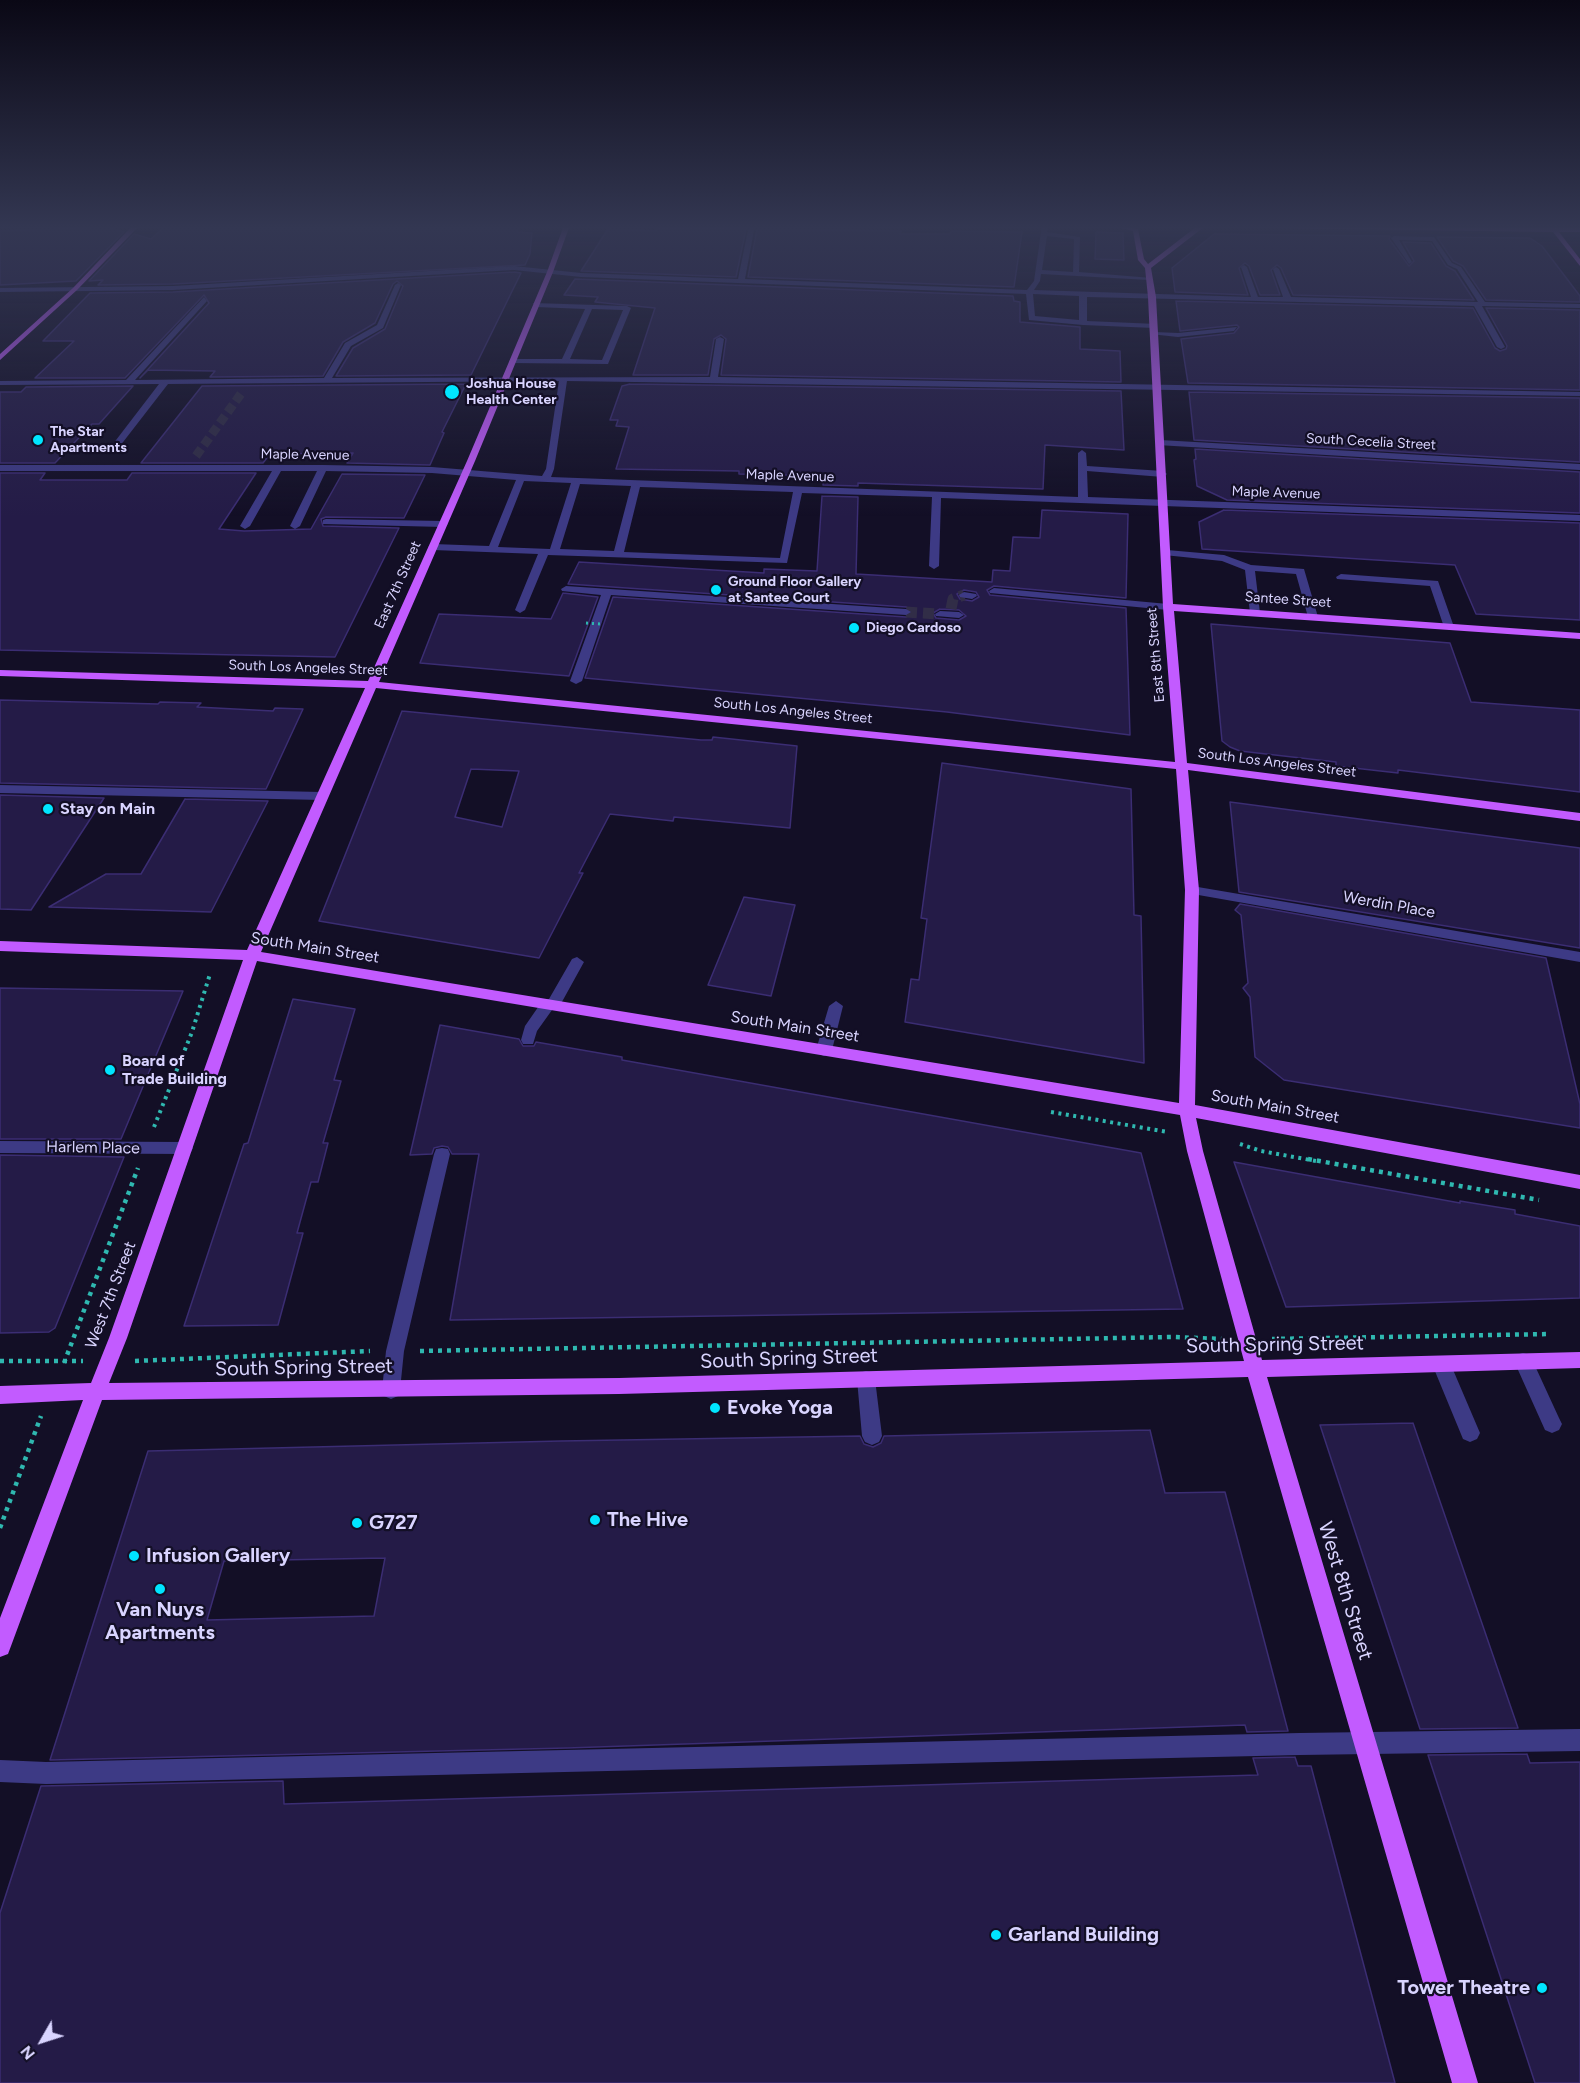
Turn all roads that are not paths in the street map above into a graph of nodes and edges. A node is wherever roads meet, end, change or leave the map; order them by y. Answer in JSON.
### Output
{"nodes":[{"id":1,"x":39,"y":322,"type":"edge"},
{"id":2,"x":183,"y":322,"type":"edge"},
{"id":3,"x":382,"y":322,"type":"edge"},
{"id":4,"x":529,"y":322,"type":"edge"},
{"id":5,"x":582,"y":322,"type":"edge"},
{"id":6,"x":621,"y":322,"type":"edge"},
{"id":7,"x":1075,"y":322,"type":"edge"},
{"id":8,"x":1154,"y":322,"type":"edge"},
{"id":9,"x":1489,"y":322,"type":"edge"},
{"id":10,"x":1083,"y":323,"type":"joint"},
{"id":11,"x":1234,"y":329,"type":"dead end"},
{"id":12,"x":1154,"y":330,"type":"junction"},
{"id":13,"x":720,"y":339,"type":"dead end"},
{"id":14,"x":1501,"y":347,"type":"dead end"},
{"id":15,"x":0,"y":358,"type":"edge"},
{"id":16,"x":513,"y":361,"type":"junction"},
{"id":17,"x":565,"y":362,"type":"junction"},
{"id":18,"x":563,"y":378,"type":"junction"},
{"id":19,"x":506,"y":379,"type":"junction"},
{"id":20,"x":327,"y":380,"type":"junction"},
{"id":21,"x":714,"y":380,"type":"junction"},
{"id":22,"x":250,"y":381,"type":"junction"},
{"id":23,"x":128,"y":382,"type":"junction"},
{"id":24,"x":165,"y":382,"type":"junction"},
{"id":25,"x":0,"y":383,"type":"edge"},
{"id":26,"x":1157,"y":386,"type":"junction"},
{"id":27,"x":243,"y":391,"type":"tunnel mouth"},
{"id":28,"x":1580,"y":394,"type":"edge"},
{"id":29,"x":1160,"y":443,"type":"junction"},
{"id":30,"x":117,"y":444,"type":"dead end"},
{"id":31,"x":1082,"y":453,"type":"dead end"},
{"id":32,"x":1580,"y":467,"type":"edge"},
{"id":33,"x":0,"y":468,"type":"edge"},
{"id":34,"x":278,"y":468,"type":"junction"},
{"id":35,"x":323,"y":468,"type":"junction"},
{"id":36,"x":1081,"y":468,"type":"junction"},
{"id":37,"x":465,"y":472,"type":"junction"},
{"id":38,"x":1163,"y":474,"type":"junction"},
{"id":39,"x":521,"y":478,"type":"junction"},
{"id":40,"x":545,"y":478,"type":"junction"},
{"id":41,"x":577,"y":480,"type":"junction"},
{"id":42,"x":636,"y":484,"type":"junction"},
{"id":43,"x":798,"y":490,"type":"junction"},
{"id":44,"x":937,"y":495,"type":"junction"},
{"id":45,"x":1083,"y":499,"type":"junction"},
{"id":46,"x":1162,"y":503,"type":"junction"},
{"id":47,"x":1580,"y":518,"type":"edge"},
{"id":48,"x":326,"y":522,"type":"dead end"},
{"id":49,"x":443,"y":524,"type":"junction"},
{"id":50,"x":245,"y":526,"type":"dead end"},
{"id":51,"x":295,"y":526,"type":"dead end"},
{"id":52,"x":433,"y":547,"type":"junction"},
{"id":53,"x":492,"y":550,"type":"junction"},
{"id":54,"x":549,"y":552,"type":"junction"},
{"id":55,"x":1167,"y":553,"type":"junction"},
{"id":56,"x":618,"y":555,"type":"junction"},
{"id":57,"x":934,"y":566,"type":"dead end"},
{"id":58,"x":1250,"y":568,"type":"junction"},
{"id":59,"x":1341,"y":577,"type":"dead end"},
{"id":60,"x":566,"y":589,"type":"dead end"},
{"id":61,"x":994,"y":591,"type":"dead end"},
{"id":62,"x":607,"y":592,"type":"junction"},
{"id":63,"x":1168,"y":607,"type":"junction"},
{"id":64,"x":520,"y":610,"type":"dead end"},
{"id":65,"x":906,"y":612,"type":"tunnel mouth"},
{"id":66,"x":1255,"y":613,"type":"junction"},
{"id":67,"x":1313,"y":617,"type":"junction"},
{"id":68,"x":1449,"y":627,"type":"junction"},
{"id":69,"x":1580,"y":636,"type":"edge"},
{"id":70,"x":0,"y":673,"type":"edge"},
{"id":71,"x":576,"y":681,"type":"dead end"},
{"id":72,"x":371,"y":685,"type":"junction"},
{"id":73,"x":1182,"y":766,"type":"junction"},
{"id":74,"x":0,"y":789,"type":"edge"},
{"id":75,"x":322,"y":796,"type":"junction"},
{"id":76,"x":1580,"y":817,"type":"edge"},
{"id":77,"x":1192,"y":890,"type":"junction"},
{"id":78,"x":0,"y":946,"type":"edge"},
{"id":79,"x":252,"y":955,"type":"junction"},
{"id":80,"x":1575,"y":956,"type":"edge"},
{"id":81,"x":577,"y":962,"type":"dead end"},
{"id":82,"x":1574,"y":971,"type":"dead end"},
{"id":83,"x":550,"y":1005,"type":"junction"},
{"id":84,"x":836,"y":1006,"type":"dead end"},
{"id":85,"x":528,"y":1040,"type":"dead end"},
{"id":86,"x":824,"y":1050,"type":"junction"},
{"id":87,"x":1187,"y":1110,"type":"junction"},
{"id":88,"x":0,"y":1147,"type":"edge"},
{"id":89,"x":185,"y":1148,"type":"junction"},
{"id":90,"x":442,"y":1154,"type":"dead end"},
{"id":91,"x":1580,"y":1182,"type":"edge"},
{"id":92,"x":1580,"y":1360,"type":"edge"},
{"id":93,"x":1523,"y":1362,"type":"junction"},
{"id":94,"x":1440,"y":1364,"type":"junction"},
{"id":95,"x":1254,"y":1368,"type":"junction"},
{"id":96,"x":866,"y":1379,"type":"junction"},
{"id":97,"x":391,"y":1390,"type":"junction"},
{"id":98,"x":96,"y":1391,"type":"junction"},
{"id":99,"x":0,"y":1395,"type":"edge"},
{"id":100,"x":1552,"y":1424,"type":"dead end"},
{"id":101,"x":1470,"y":1433,"type":"dead end"},
{"id":102,"x":872,"y":1436,"type":"dead end"},
{"id":103,"x":0,"y":1646,"type":"edge"},
{"id":104,"x":1580,"y":1740,"type":"edge"},
{"id":105,"x":1366,"y":1743,"type":"junction"},
{"id":106,"x":0,"y":1771,"type":"edge"},
{"id":107,"x":1465,"y":2083,"type":"edge"}],
"edges":[{"from":1,"to":15,"type":"main road"},
{"from":2,"to":23,"type":"street"},
{"from":3,"to":20,"type":"street"},
{"from":4,"to":16,"type":"main road","name":"East 7th Street"},
{"from":5,"to":17,"type":"street"},
{"from":6,"to":17,"type":"street"},
{"from":7,"to":10,"type":"street"},
{"from":8,"to":12,"type":"main road","name":"East 8th Street"},
{"from":9,"to":14,"type":"street"},
{"from":10,"to":12,"type":"street"},
{"from":11,"to":12,"type":"street"},
{"from":12,"to":26,"type":"main road","name":"East 8th Street"},
{"from":13,"to":21,"type":"street"},
{"from":16,"to":17,"type":"street"},
{"from":16,"to":19,"type":"main road","name":"East 7th Street"},
{"from":18,"to":19,"type":"street"},
{"from":18,"to":21,"type":"street"},
{"from":18,"to":40,"type":"street"},
{"from":19,"to":20,"type":"street"},
{"from":19,"to":37,"type":"main road","name":"East 7th Street"},
{"from":20,"to":22,"type":"street"},
{"from":21,"to":26,"type":"street"},
{"from":22,"to":24,"type":"street"},
{"from":22,"to":27,"type":"street"},
{"from":23,"to":24,"type":"street"},
{"from":23,"to":25,"type":"street"},
{"from":24,"to":30,"type":"street"},
{"from":26,"to":28,"type":"street"},
{"from":26,"to":29,"type":"main road","name":"East 8th Street"},
{"from":29,"to":32,"type":"street","name":"South Cecelia Street"},
{"from":29,"to":38,"type":"main road","name":"East 8th Street"},
{"from":31,"to":36,"type":"street"},
{"from":33,"to":34,"type":"street","name":"Maple Avenue"},
{"from":34,"to":35,"type":"street","name":"Maple Avenue"},
{"from":34,"to":50,"type":"street"},
{"from":35,"to":37,"type":"street","name":"Maple Avenue"},
{"from":35,"to":51,"type":"street"},
{"from":36,"to":38,"type":"street"},
{"from":36,"to":45,"type":"street"},
{"from":37,"to":39,"type":"street","name":"Maple Avenue"},
{"from":37,"to":49,"type":"main road","name":"East 7th Street"},
{"from":38,"to":46,"type":"main road","name":"East 8th Street"},
{"from":39,"to":40,"type":"street","name":"Maple Avenue"},
{"from":39,"to":53,"type":"street"},
{"from":40,"to":41,"type":"street","name":"Maple Avenue"},
{"from":41,"to":42,"type":"street","name":"Maple Avenue"},
{"from":41,"to":54,"type":"street"},
{"from":42,"to":43,"type":"street","name":"Maple Avenue"},
{"from":42,"to":56,"type":"street"},
{"from":43,"to":44,"type":"street","name":"Maple Avenue"},
{"from":43,"to":56,"type":"street"},
{"from":44,"to":45,"type":"street","name":"Maple Avenue"},
{"from":44,"to":57,"type":"street"},
{"from":45,"to":46,"type":"street","name":"Maple Avenue"},
{"from":46,"to":47,"type":"street","name":"Maple Avenue"},
{"from":46,"to":55,"type":"main road","name":"East 8th Street"},
{"from":48,"to":49,"type":"street"},
{"from":49,"to":52,"type":"main road","name":"East 7th Street"},
{"from":52,"to":53,"type":"street"},
{"from":52,"to":72,"type":"main road","name":"East 7th Street"},
{"from":53,"to":54,"type":"street"},
{"from":54,"to":56,"type":"street"},
{"from":54,"to":64,"type":"street"},
{"from":55,"to":58,"type":"street"},
{"from":55,"to":63,"type":"main road","name":"East 8th Street"},
{"from":58,"to":66,"type":"street"},
{"from":58,"to":67,"type":"street"},
{"from":59,"to":68,"type":"street"},
{"from":60,"to":62,"type":"street"},
{"from":61,"to":63,"type":"street","name":"Santee Street"},
{"from":62,"to":65,"type":"street"},
{"from":62,"to":71,"type":"street"},
{"from":63,"to":66,"type":"main road","name":"Santee Street"},
{"from":63,"to":73,"type":"main road","name":"East 8th Street"},
{"from":66,"to":67,"type":"main road","name":"Santee Street"},
{"from":67,"to":68,"type":"main road","name":"Santee Street"},
{"from":68,"to":69,"type":"main road","name":"Santee Street"},
{"from":70,"to":72,"type":"main road","name":"South Los Angeles Street"},
{"from":72,"to":73,"type":"main road","name":"South Los Angeles Street"},
{"from":72,"to":75,"type":"main road","name":"East 7th Street"},
{"from":73,"to":76,"type":"main road","name":"South Los Angeles Street"},
{"from":73,"to":77,"type":"main road","name":"East 8th Street"},
{"from":74,"to":75,"type":"street"},
{"from":75,"to":79,"type":"main road","name":"East 7th Street"},
{"from":77,"to":80,"type":"street","name":"Werdin Place"},
{"from":77,"to":87,"type":"main road","name":"East 8th Street"},
{"from":78,"to":79,"type":"main road","name":"South Main Street"},
{"from":79,"to":83,"type":"main road","name":"South Main Street"},
{"from":79,"to":89,"type":"main road","name":"West 7th Street"},
{"from":80,"to":82,"type":"street"},
{"from":81,"to":83,"type":"street"},
{"from":83,"to":85,"type":"street"},
{"from":83,"to":86,"type":"main road","name":"South Main Street"},
{"from":84,"to":86,"type":"street"},
{"from":86,"to":87,"type":"main road","name":"South Main Street"},
{"from":87,"to":91,"type":"main road","name":"South Main Street"},
{"from":87,"to":95,"type":"main road","name":"West 8th Street"},
{"from":88,"to":89,"type":"street","name":"Harlem Place"},
{"from":89,"to":98,"type":"main road","name":"West 7th Street"},
{"from":90,"to":97,"type":"street"},
{"from":92,"to":93,"type":"main road","name":"South Spring Street"},
{"from":93,"to":94,"type":"main road","name":"South Spring Street"},
{"from":93,"to":100,"type":"street"},
{"from":94,"to":95,"type":"main road","name":"South Spring Street"},
{"from":94,"to":101,"type":"street"},
{"from":95,"to":96,"type":"main road","name":"South Spring Street"},
{"from":95,"to":105,"type":"main road","name":"West 8th Street"},
{"from":96,"to":97,"type":"main road","name":"South Spring Street"},
{"from":96,"to":102,"type":"street"},
{"from":97,"to":98,"type":"main road","name":"South Spring Street"},
{"from":98,"to":99,"type":"main road","name":"South Spring Street"},
{"from":98,"to":103,"type":"main road","name":"West 7th Street"},
{"from":104,"to":105,"type":"street"},
{"from":105,"to":106,"type":"street"},
{"from":105,"to":107,"type":"main road","name":"West 8th Street"}]}
